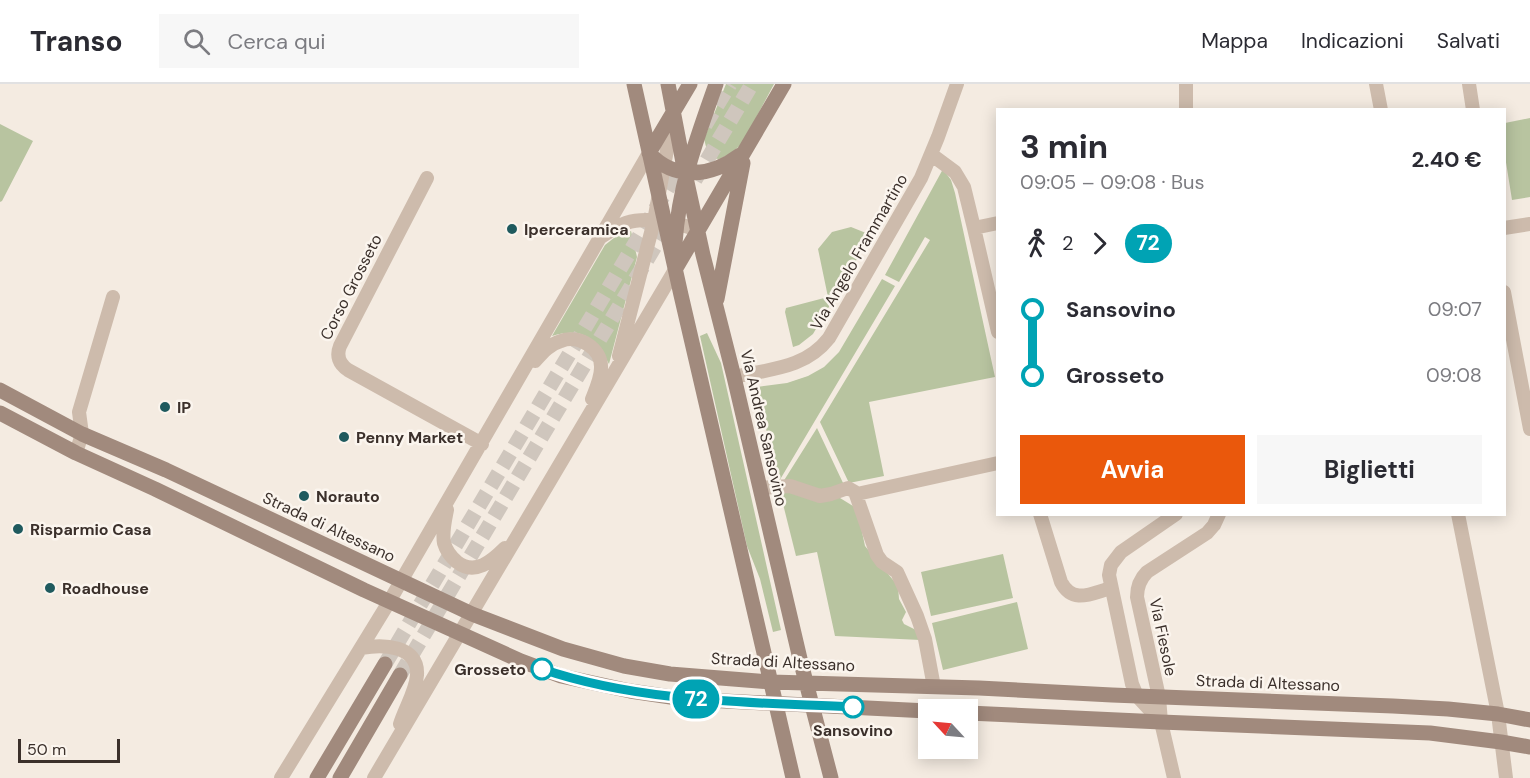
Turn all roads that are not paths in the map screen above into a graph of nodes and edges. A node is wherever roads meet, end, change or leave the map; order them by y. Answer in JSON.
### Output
{"nodes":[{"id":1,"x":634,"y":84,"type":"edge"},
{"id":2,"x":668,"y":84,"type":"edge"},
{"id":3,"x":690,"y":84,"type":"edge"},
{"id":4,"x":716,"y":84,"type":"edge"},
{"id":5,"x":784,"y":84,"type":"edge"},
{"id":6,"x":957,"y":84,"type":"edge"},
{"id":7,"x":1186,"y":84,"type":"edge"},
{"id":8,"x":1376,"y":84,"type":"edge"},
{"id":9,"x":1469,"y":84,"type":"edge"},
{"id":10,"x":1186,"y":108,"type":"edge"},
{"id":11,"x":1381,"y":108,"type":"edge"},
{"id":12,"x":1473,"y":108,"type":"edge"},
{"id":13,"x":674,"y":111,"type":"junction"},
{"id":14,"x":745,"y":152,"type":"junction"},
{"id":15,"x":649,"y":153,"type":"junction"},
{"id":16,"x":932,"y":155,"type":"junction"},
{"id":17,"x":665,"y":166,"type":"junction"},
{"id":18,"x":686,"y":173,"type":"junction"},
{"id":19,"x":427,"y":178,"type":"dead end"},
{"id":20,"x":659,"y":195,"type":"junction"},
{"id":21,"x":665,"y":222,"type":"junction"},
{"id":22,"x":996,"y":223,"type":"edge"},
{"id":23,"x":1530,"y":224,"type":"edge"},
{"id":24,"x":974,"y":228,"type":"junction"},
{"id":25,"x":1506,"y":228,"type":"edge"},
{"id":26,"x":698,"y":230,"type":"junction"},
{"id":27,"x":599,"y":238,"type":"junction"},
{"id":28,"x":676,"y":268,"type":"junction"},
{"id":29,"x":113,"y":297,"type":"dead end"},
{"id":30,"x":1506,"y":303,"type":"edge"},
{"id":31,"x":716,"y":305,"type":"junction"},
{"id":32,"x":996,"y":323,"type":"edge"},
{"id":33,"x":614,"y":375,"type":"junction"},
{"id":34,"x":521,"y":376,"type":"junction"},
{"id":35,"x":734,"y":377,"type":"junction"},
{"id":36,"x":0,"y":390,"type":"edge"},
{"id":37,"x":0,"y":413,"type":"edge"},
{"id":38,"x":586,"y":418,"type":"junction"},
{"id":39,"x":1530,"y":429,"type":"edge"},
{"id":40,"x":82,"y":434,"type":"junction"},
{"id":41,"x":482,"y":444,"type":"junction"},
{"id":42,"x":76,"y":453,"type":"junction"},
{"id":43,"x":996,"y":463,"type":"edge"},
{"id":44,"x":760,"y":488,"type":"junction"},
{"id":45,"x":856,"y":494,"type":"junction"},
{"id":46,"x":450,"y":496,"type":"junction"},
{"id":47,"x":1041,"y":516,"type":"edge"},
{"id":48,"x":1173,"y":516,"type":"edge"},
{"id":49,"x":1218,"y":516,"type":"edge"},
{"id":50,"x":1458,"y":516,"type":"edge"},
{"id":51,"x":516,"y":536,"type":"junction"},
{"id":52,"x":401,"y":581,"type":"junction"},
{"id":53,"x":1111,"y":588,"type":"junction"},
{"id":54,"x":389,"y":602,"type":"junction"},
{"id":55,"x":472,"y":614,"type":"junction"},
{"id":56,"x":460,"y":633,"type":"junction"},
{"id":57,"x":362,"y":648,"type":"junction"},
{"id":58,"x":385,"y":664,"type":"tunnel mouth"},
{"id":59,"x":400,"y":675,"type":"tunnel mouth"},
{"id":60,"x":771,"y":682,"type":"junction"},
{"id":61,"x":806,"y":683,"type":"junction"},
{"id":62,"x":934,"y":687,"type":"junction"},
{"id":63,"x":1137,"y":696,"type":"junction"},
{"id":64,"x":1159,"y":697,"type":"junction"},
{"id":65,"x":776,"y":704,"type":"junction"},
{"id":66,"x":812,"y":705,"type":"junction"},
{"id":67,"x":918,"y":710,"type":"edge"},
{"id":68,"x":978,"y":713,"type":"edge"},
{"id":69,"x":1498,"y":714,"type":"junction"},
{"id":70,"x":1530,"y":720,"type":"edge"},
{"id":71,"x":1161,"y":722,"type":"junction"},
{"id":72,"x":1501,"y":742,"type":"junction"},
{"id":73,"x":1530,"y":747,"type":"edge"},
{"id":74,"x":392,"y":749,"type":"junction"},
{"id":75,"x":281,"y":778,"type":"edge"},
{"id":76,"x":317,"y":778,"type":"edge"},
{"id":77,"x":340,"y":778,"type":"edge"},
{"id":78,"x":374,"y":778,"type":"edge"},
{"id":79,"x":794,"y":778,"type":"edge"},
{"id":80,"x":831,"y":778,"type":"edge"},
{"id":81,"x":1174,"y":778,"type":"edge"},
{"id":82,"x":1506,"y":778,"type":"edge"}],
"edges":[{"from":1,"to":15,"type":"street"},
{"from":2,"to":13,"type":"street","name":"Via Andrea Sansovino"},
{"from":3,"to":13,"type":"street"},
{"from":4,"to":18,"type":"street"},
{"from":5,"to":14,"type":"street"},
{"from":6,"to":16,"type":"street","name":"Via Angelo Frammartino"},
{"from":7,"to":10,"type":"street"},
{"from":8,"to":11,"type":"street"},
{"from":9,"to":12,"type":"street"},
{"from":13,"to":15,"type":"street"},
{"from":13,"to":17,"type":"street"},
{"from":13,"to":18,"type":"street","name":"Via Andrea Sansovino"},
{"from":14,"to":18,"type":"street"},
{"from":14,"to":26,"type":"street"},
{"from":14,"to":31,"type":"street"},
{"from":15,"to":17,"type":"street"},
{"from":15,"to":20,"type":"street"},
{"from":15,"to":27,"type":"street"},
{"from":16,"to":24,"type":"street"},
{"from":16,"to":35,"type":"street","name":"Via Angelo Frammartino"},
{"from":17,"to":18,"type":"street"},
{"from":17,"to":20,"type":"street"},
{"from":18,"to":21,"type":"street"},
{"from":18,"to":26,"type":"street","name":"Via Andrea Sansovino"},
{"from":19,"to":41,"type":"street","name":"Corso Grosseto"},
{"from":20,"to":21,"type":"street"},
{"from":21,"to":26,"type":"street"},
{"from":21,"to":27,"type":"street"},
{"from":21,"to":28,"type":"street"},
{"from":21,"to":33,"type":"street"},
{"from":22,"to":24,"type":"street"},
{"from":23,"to":25,"type":"street"},
{"from":24,"to":32,"type":"street"},
{"from":26,"to":28,"type":"street"},
{"from":26,"to":31,"type":"street","name":"Via Andrea Sansovino"},
{"from":27,"to":34,"type":"street"},
{"from":28,"to":33,"type":"street"},
{"from":28,"to":60,"type":"street"},
{"from":29,"to":40,"type":"street"},
{"from":30,"to":39,"type":"street"},
{"from":31,"to":35,"type":"street","name":"Via Andrea Sansovino"},
{"from":33,"to":38,"type":"street"},
{"from":34,"to":38,"type":"street"},
{"from":34,"to":41,"type":"street"},
{"from":35,"to":44,"type":"street","name":"Via Andrea Sansovino"},
{"from":36,"to":40,"type":"street","name":"Strada di Altessano"},
{"from":37,"to":42,"type":"street"},
{"from":38,"to":51,"type":"street"},
{"from":40,"to":42,"type":"street"},
{"from":40,"to":52,"type":"street","name":"Strada di Altessano"},
{"from":41,"to":46,"type":"street"},
{"from":42,"to":54,"type":"street"},
{"from":43,"to":45,"type":"street"},
{"from":44,"to":45,"type":"street"},
{"from":44,"to":61,"type":"street","name":"Via Andrea Sansovino"},
{"from":45,"to":62,"type":"street"},
{"from":46,"to":51,"type":"street"},
{"from":46,"to":52,"type":"street"},
{"from":47,"to":53,"type":"street"},
{"from":48,"to":53,"type":"street"},
{"from":49,"to":64,"type":"street","name":"Via Fiesole"},
{"from":50,"to":69,"type":"street"},
{"from":51,"to":55,"type":"street"},
{"from":52,"to":54,"type":"street"},
{"from":52,"to":55,"type":"street","name":"Strada di Altessano"},
{"from":53,"to":63,"type":"street"},
{"from":54,"to":56,"type":"street"},
{"from":54,"to":57,"type":"street"},
{"from":55,"to":56,"type":"street"},
{"from":55,"to":60,"type":"street","name":"Strada di Altessano"},
{"from":56,"to":65,"type":"street"},
{"from":56,"to":74,"type":"street"},
{"from":57,"to":74,"type":"street"},
{"from":57,"to":75,"type":"street"},
{"from":58,"to":76,"type":"street"},
{"from":59,"to":77,"type":"street"},
{"from":60,"to":61,"type":"street","name":"Strada di Altessano"},
{"from":60,"to":65,"type":"street"},
{"from":61,"to":62,"type":"street","name":"Strada di Altessano"},
{"from":61,"to":66,"type":"street","name":"Via Andrea Sansovino"},
{"from":62,"to":63,"type":"street","name":"Strada di Altessano"},
{"from":63,"to":64,"type":"street","name":"Strada di Altessano"},
{"from":63,"to":71,"type":"street"},
{"from":64,"to":69,"type":"street","name":"Strada di Altessano"},
{"from":64,"to":71,"type":"street","name":"Via Fiesole"},
{"from":65,"to":66,"type":"street"},
{"from":65,"to":79,"type":"street"},
{"from":66,"to":67,"type":"street"},
{"from":66,"to":80,"type":"street","name":"Via Andrea Sansovino"},
{"from":68,"to":71,"type":"street"},
{"from":69,"to":70,"type":"street","name":"Strada di Altessano"},
{"from":69,"to":72,"type":"street"},
{"from":71,"to":72,"type":"street"},
{"from":71,"to":81,"type":"street","name":"Via Fiesole"},
{"from":72,"to":73,"type":"street"},
{"from":72,"to":82,"type":"street"},
{"from":74,"to":78,"type":"street"}]}
